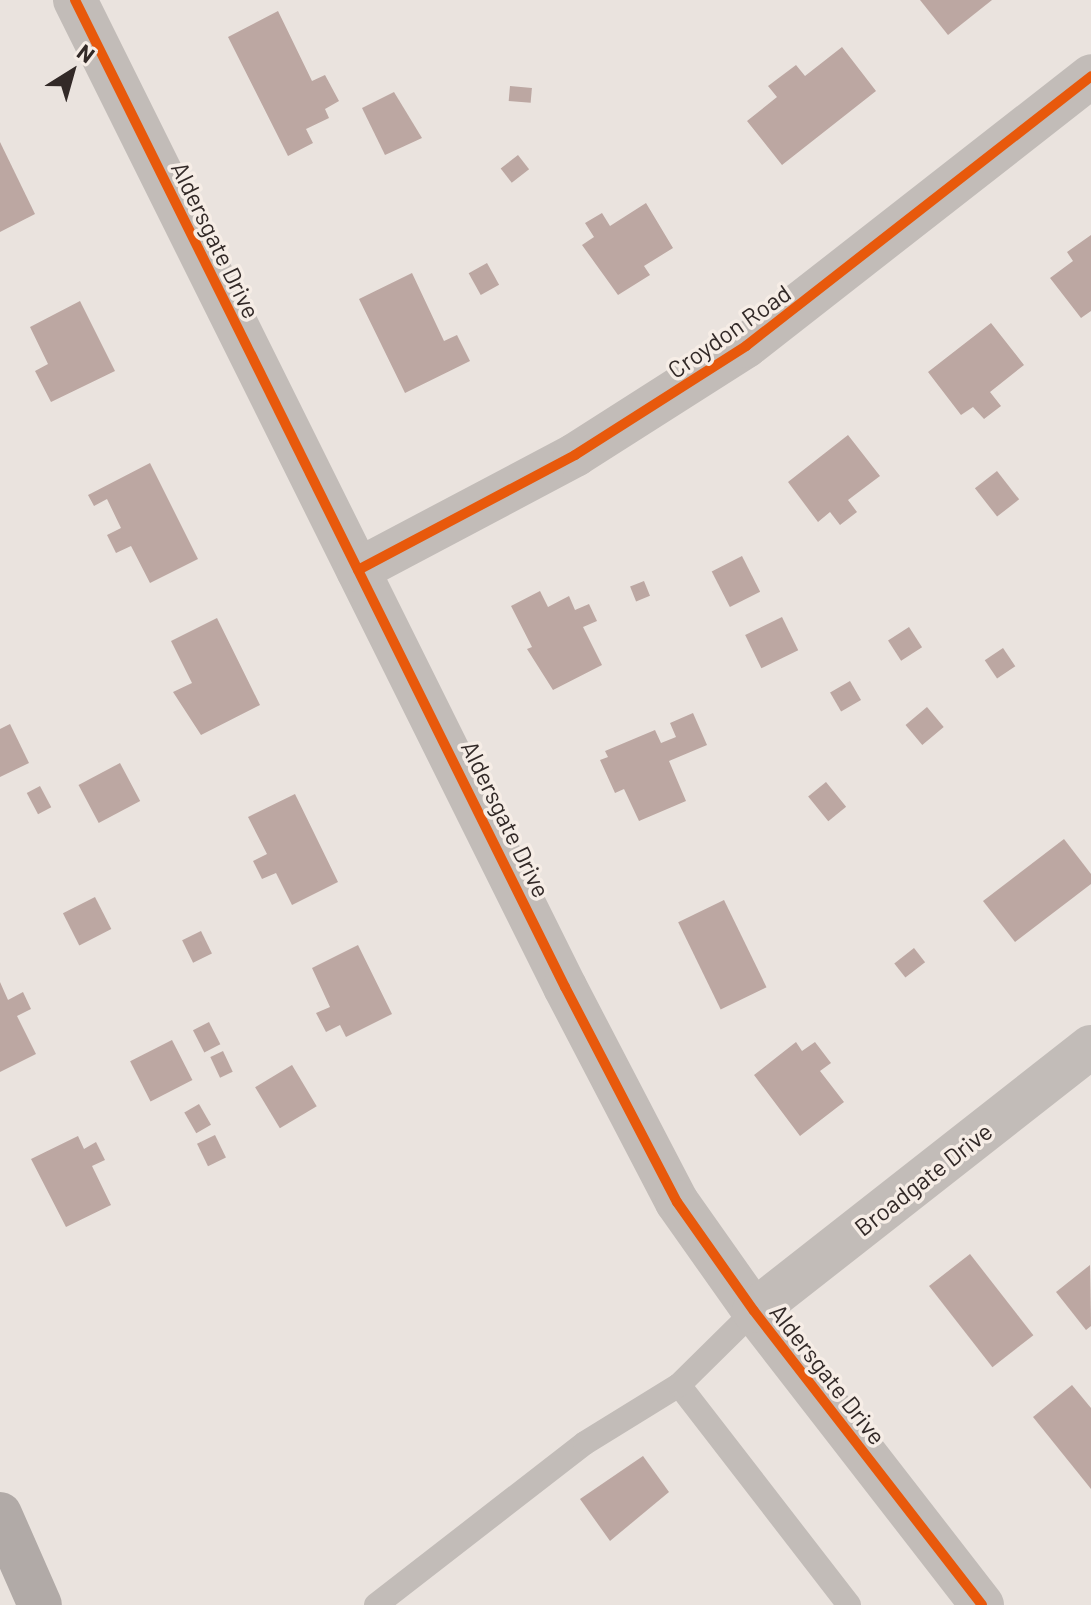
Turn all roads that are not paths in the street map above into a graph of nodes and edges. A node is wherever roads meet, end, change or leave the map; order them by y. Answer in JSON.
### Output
{"nodes":[{"id":1,"x":75,"y":0,"type":"edge"},
{"id":2,"x":1091,"y":76,"type":"edge"},
{"id":3,"x":358,"y":570,"type":"junction"},
{"id":4,"x":1091,"y":1047,"type":"edge"},
{"id":5,"x":754,"y":1311,"type":"junction"},
{"id":6,"x":679,"y":1385,"type":"junction"},
{"id":7,"x":0,"y":1514,"type":"edge"},
{"id":8,"x":392,"y":1600,"type":"edge"},
{"id":9,"x":40,"y":1605,"type":"edge"},
{"id":10,"x":849,"y":1605,"type":"edge"},
{"id":11,"x":982,"y":1605,"type":"edge"}],
"edges":[{"from":1,"to":3,"type":"street","name":"Aldersgate Drive"},
{"from":2,"to":3,"type":"street","name":"Croydon Road"},
{"from":3,"to":5,"type":"street","name":"Aldersgate Drive"},
{"from":4,"to":5,"type":"street","name":"Broadgate Drive"},
{"from":5,"to":6,"type":"lane"},
{"from":5,"to":11,"type":"street","name":"Aldersgate Drive"},
{"from":6,"to":8,"type":"lane"},
{"from":6,"to":10,"type":"lane"},
{"from":7,"to":9,"type":"main road"}]}
